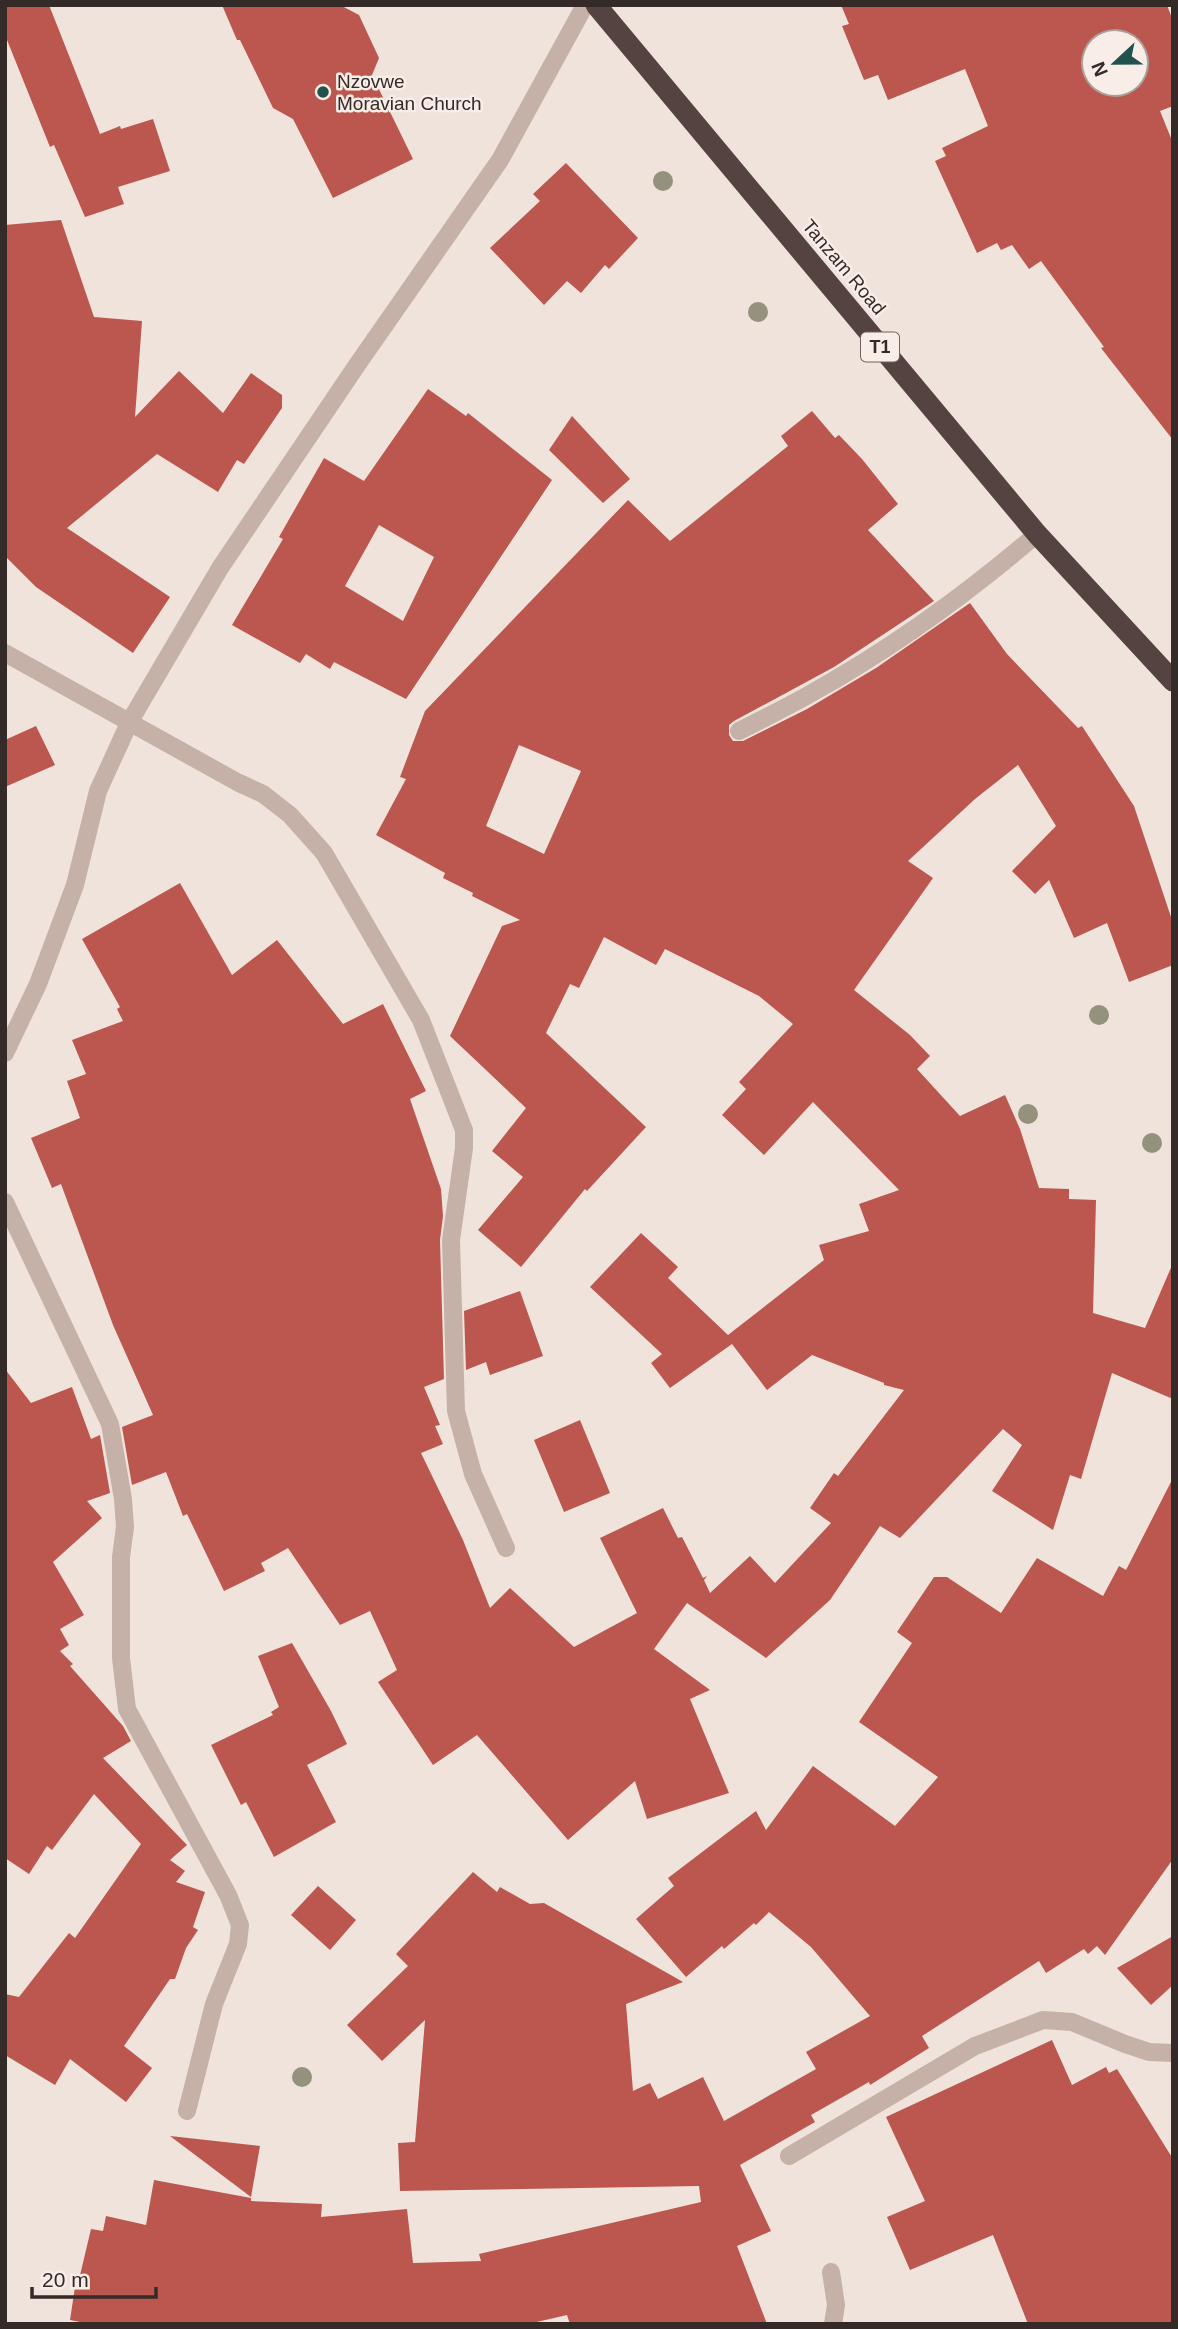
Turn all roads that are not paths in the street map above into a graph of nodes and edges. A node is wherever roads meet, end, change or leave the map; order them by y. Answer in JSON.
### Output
{"nodes":[{"id":1,"x":585,"y":5,"type":"edge"},
{"id":2,"x":596,"y":5,"type":"edge"},
{"id":3,"x":1037,"y":534,"type":"junction"},
{"id":4,"x":5,"y":653,"type":"edge"},
{"id":5,"x":1173,"y":681,"type":"edge"},
{"id":6,"x":130,"y":721,"type":"junction"},
{"id":7,"x":739,"y":731,"type":"dead end"},
{"id":8,"x":5,"y":1053,"type":"edge"},
{"id":9,"x":5,"y":1202,"type":"edge"},
{"id":10,"x":506,"y":1548,"type":"dead end"},
{"id":11,"x":1173,"y":2053,"type":"edge"},
{"id":12,"x":187,"y":2111,"type":"dead end"},
{"id":13,"x":789,"y":2156,"type":"dead end"},
{"id":14,"x":831,"y":2272,"type":"dead end"},
{"id":15,"x":833,"y":2324,"type":"edge"}],
"edges":[{"from":1,"to":6,"type":"street"},
{"from":2,"to":3,"type":"highway","name":"Tanzam Road","number":"T1"},
{"from":3,"to":5,"type":"highway","name":"Tanzam Road","number":"T1"},
{"from":3,"to":7,"type":"street"},
{"from":4,"to":6,"type":"street"},
{"from":6,"to":8,"type":"street"},
{"from":6,"to":10,"type":"street"},
{"from":9,"to":12,"type":"street"},
{"from":11,"to":13,"type":"street"},
{"from":14,"to":15,"type":"street"}]}
